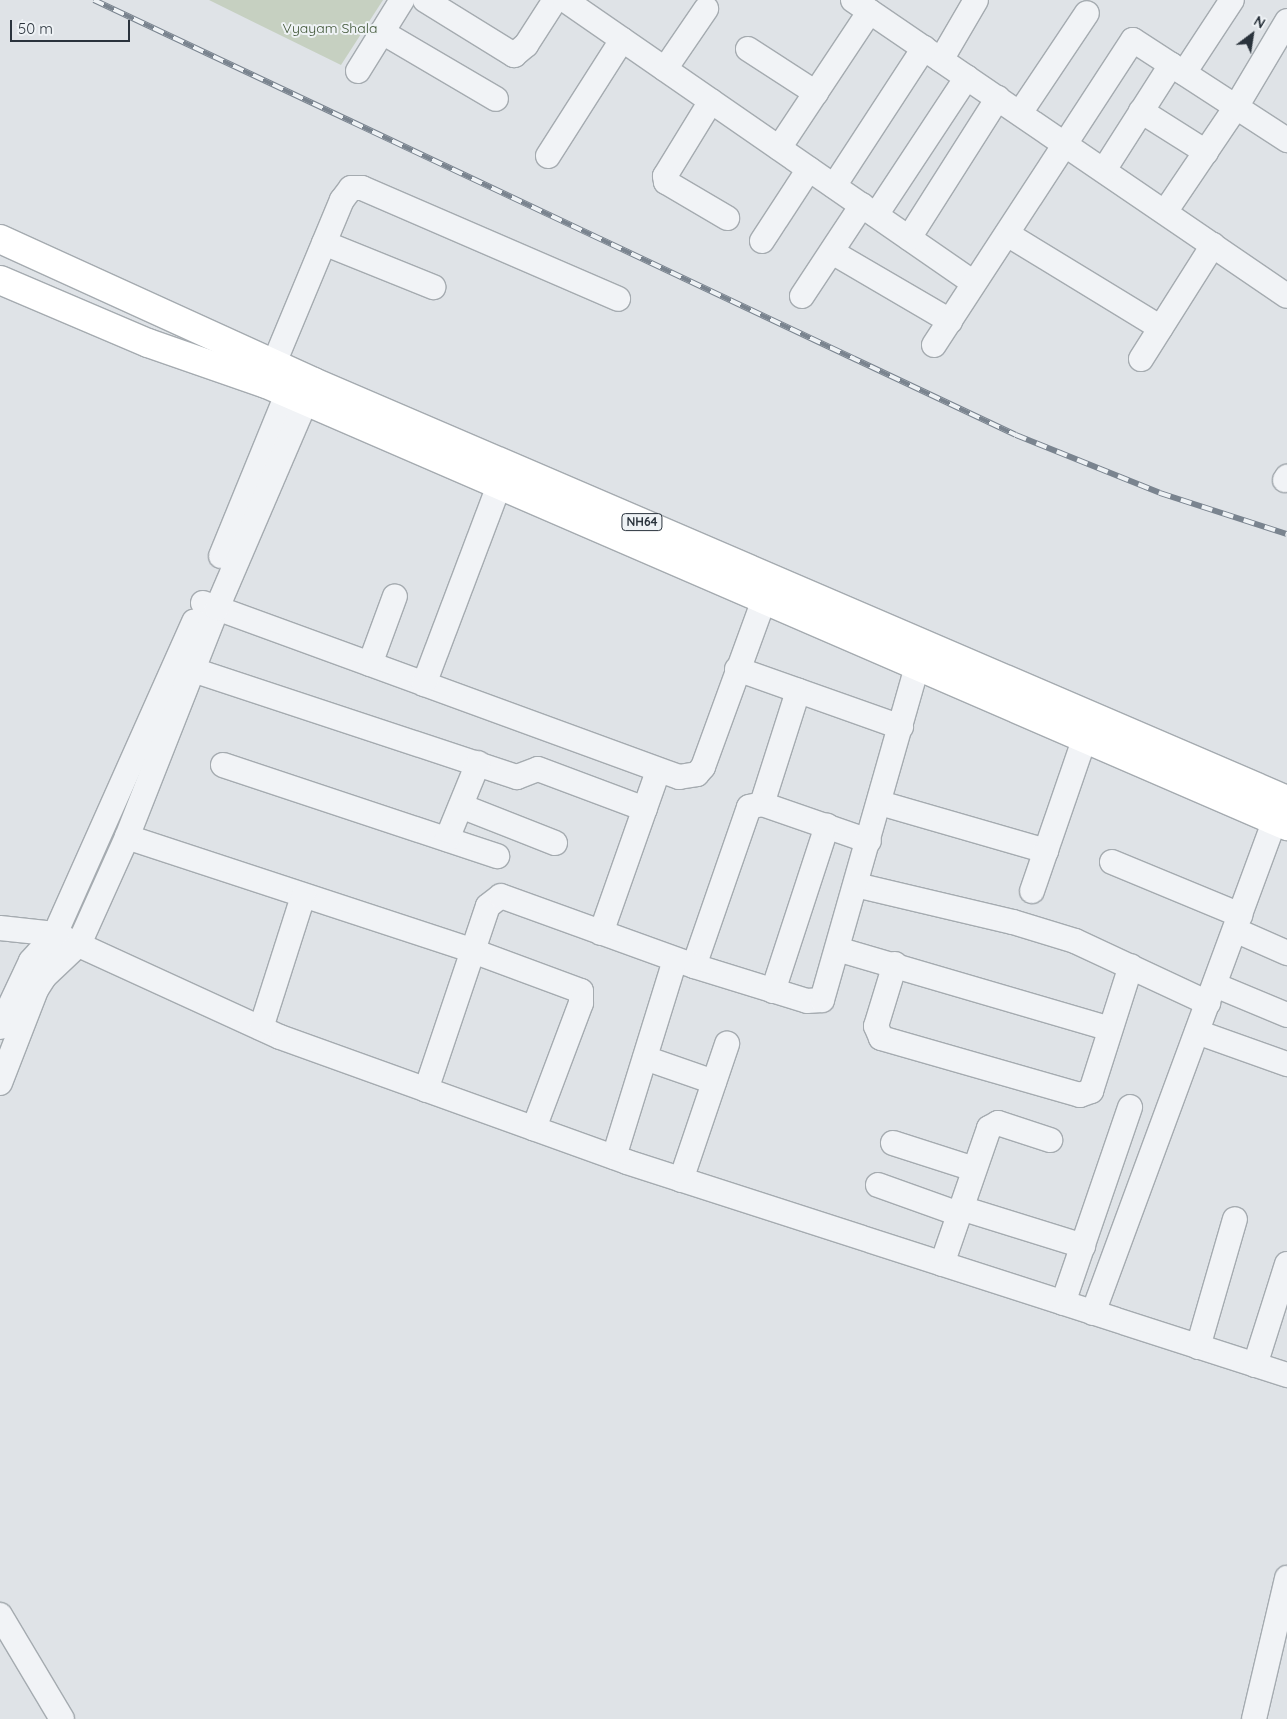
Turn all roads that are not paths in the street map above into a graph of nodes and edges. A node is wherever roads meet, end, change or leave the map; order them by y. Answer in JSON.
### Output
{"nodes":[{"id":1,"x":402,"y":0,"type":"edge"},
{"id":2,"x":425,"y":0,"type":"edge"},
{"id":3,"x":555,"y":0,"type":"edge"},
{"id":4,"x":565,"y":0,"type":"edge"},
{"id":5,"x":976,"y":0,"type":"edge"},
{"id":6,"x":1232,"y":0,"type":"edge"},
{"id":7,"x":862,"y":6,"type":"edge"},
{"id":8,"x":706,"y":9,"type":"dead end"},
{"id":9,"x":1087,"y":13,"type":"dead end"},
{"id":10,"x":1287,"y":21,"type":"edge"},
{"id":11,"x":382,"y":32,"type":"junction"},
{"id":12,"x":622,"y":40,"type":"junction"},
{"id":13,"x":748,"y":49,"type":"dead end"},
{"id":14,"x":933,"y":54,"type":"junction"},
{"id":15,"x":665,"y":69,"type":"junction"},
{"id":16,"x":1177,"y":69,"type":"junction"},
{"id":17,"x":358,"y":71,"type":"dead end"},
{"id":18,"x":967,"y":77,"type":"junction"},
{"id":19,"x":816,"y":93,"type":"junction"},
{"id":20,"x":998,"y":98,"type":"junction"},
{"id":21,"x":496,"y":99,"type":"dead end"},
{"id":22,"x":711,"y":101,"type":"junction"},
{"id":23,"x":1236,"y":107,"type":"junction"},
{"id":24,"x":1141,"y":111,"type":"junction"},
{"id":25,"x":1020,"y":113,"type":"junction"},
{"id":26,"x":1287,"y":140,"type":"edge"},
{"id":27,"x":1065,"y":144,"type":"junction"},
{"id":28,"x":779,"y":148,"type":"junction"},
{"id":29,"x":1206,"y":152,"type":"junction"},
{"id":30,"x":548,"y":156,"type":"dead end"},
{"id":31,"x":809,"y":168,"type":"junction"},
{"id":32,"x":1104,"y":170,"type":"junction"},
{"id":33,"x":834,"y":186,"type":"junction"},
{"id":34,"x":869,"y":210,"type":"junction"},
{"id":35,"x":1165,"y":212,"type":"junction"},
{"id":36,"x":727,"y":218,"type":"dead end"},
{"id":37,"x":1007,"y":234,"type":"junction"},
{"id":38,"x":909,"y":238,"type":"junction"},
{"id":39,"x":0,"y":239,"type":"edge"},
{"id":40,"x":762,"y":241,"type":"dead end"},
{"id":41,"x":324,"y":243,"type":"junction"},
{"id":42,"x":1213,"y":245,"type":"junction"},
{"id":43,"x":832,"y":252,"type":"junction"},
{"id":44,"x":0,"y":262,"type":"edge"},
{"id":45,"x":0,"y":280,"type":"edge"},
{"id":46,"x":974,"y":283,"type":"junction"},
{"id":47,"x":433,"y":287,"type":"dead end"},
{"id":48,"x":802,"y":296,"type":"dead end"},
{"id":49,"x":1287,"y":296,"type":"edge"},
{"id":50,"x":618,"y":299,"type":"dead end"},
{"id":51,"x":162,"y":314,"type":"junction"},
{"id":52,"x":950,"y":321,"type":"junction"},
{"id":53,"x":1160,"y":328,"type":"junction"},
{"id":54,"x":934,"y":345,"type":"dead end"},
{"id":55,"x":1141,"y":359,"type":"dead end"},
{"id":56,"x":290,"y":383,"type":"junction"},
{"id":57,"x":499,"y":485,"type":"junction"},
{"id":58,"x":395,"y":596,"type":"dead end"},
{"id":59,"x":764,"y":599,"type":"junction"},
{"id":60,"x":210,"y":605,"type":"junction"},
{"id":61,"x":920,"y":654,"type":"junction"},
{"id":62,"x":370,"y":664,"type":"junction"},
{"id":63,"x":184,"y":667,"type":"junction"},
{"id":64,"x":737,"y":669,"type":"junction"},
{"id":65,"x":424,"y":684,"type":"junction"},
{"id":66,"x":798,"y":691,"type":"junction"},
{"id":67,"x":901,"y":727,"type":"junction"},
{"id":68,"x":1085,"y":737,"type":"junction"},
{"id":69,"x":478,"y":763,"type":"junction"},
{"id":70,"x":223,"y":765,"type":"dead end"},
{"id":71,"x":658,"y":771,"type":"junction"},
{"id":72,"x":880,"y":803,"type":"junction"},
{"id":73,"x":762,"y":804,"type":"junction"},
{"id":74,"x":460,"y":806,"type":"junction"},
{"id":75,"x":645,"y":809,"type":"junction"},
{"id":76,"x":1283,"y":811,"type":"edge"},
{"id":77,"x":827,"y":826,"type":"junction"},
{"id":78,"x":127,"y":837,"type":"junction"},
{"id":79,"x":447,"y":839,"type":"junction"},
{"id":80,"x":869,"y":841,"type":"junction"},
{"id":81,"x":555,"y":843,"type":"dead end"},
{"id":82,"x":1046,"y":851,"type":"junction"},
{"id":83,"x":498,"y":856,"type":"dead end"},
{"id":84,"x":1112,"y":862,"type":"dead end"},
{"id":85,"x":856,"y":885,"type":"junction"},
{"id":86,"x":1032,"y":891,"type":"dead end"},
{"id":87,"x":304,"y":896,"type":"junction"},
{"id":88,"x":1237,"y":923,"type":"junction"},
{"id":89,"x":0,"y":928,"type":"edge"},
{"id":90,"x":602,"y":933,"type":"junction"},
{"id":91,"x":55,"y":934,"type":"junction"},
{"id":92,"x":78,"y":944,"type":"junction"},
{"id":93,"x":837,"y":948,"type":"junction"},
{"id":94,"x":1286,"y":949,"type":"edge"},
{"id":95,"x":473,"y":952,"type":"junction"},
{"id":96,"x":684,"y":963,"type":"junction"},
{"id":97,"x":895,"y":964,"type":"junction"},
{"id":98,"x":1131,"y":966,"type":"junction"},
{"id":99,"x":773,"y":991,"type":"junction"},
{"id":100,"x":1211,"y":994,"type":"junction"},
{"id":101,"x":1287,"y":1015,"type":"edge"},
{"id":102,"x":0,"y":1027,"type":"edge"},
{"id":103,"x":261,"y":1028,"type":"junction"},
{"id":104,"x":1110,"y":1029,"type":"junction"},
{"id":105,"x":1197,"y":1032,"type":"junction"},
{"id":106,"x":727,"y":1044,"type":"dead end"},
{"id":107,"x":645,"y":1058,"type":"junction"},
{"id":108,"x":1287,"y":1064,"type":"edge"},
{"id":109,"x":714,"y":1082,"type":"junction"},
{"id":110,"x":0,"y":1083,"type":"edge"},
{"id":111,"x":426,"y":1090,"type":"junction"},
{"id":112,"x":1130,"y":1107,"type":"dead end"},
{"id":113,"x":534,"y":1128,"type":"junction"},
{"id":114,"x":1050,"y":1140,"type":"dead end"},
{"id":115,"x":893,"y":1143,"type":"dead end"},
{"id":116,"x":614,"y":1157,"type":"junction"},
{"id":117,"x":974,"y":1169,"type":"junction"},
{"id":118,"x":681,"y":1180,"type":"junction"},
{"id":119,"x":878,"y":1185,"type":"dead end"},
{"id":120,"x":960,"y":1211,"type":"junction"},
{"id":121,"x":1235,"y":1219,"type":"dead end"},
{"id":122,"x":1083,"y":1246,"type":"junction"},
{"id":123,"x":942,"y":1264,"type":"junction"},
{"id":124,"x":1287,"y":1264,"type":"edge"},
{"id":125,"x":1063,"y":1303,"type":"junction"},
{"id":126,"x":1093,"y":1313,"type":"junction"},
{"id":127,"x":1198,"y":1347,"type":"junction"},
{"id":128,"x":1255,"y":1365,"type":"junction"},
{"id":129,"x":1285,"y":1370,"type":"edge"},
{"id":130,"x":1287,"y":1580,"type":"edge"},
{"id":131,"x":0,"y":1615,"type":"edge"},
{"id":132,"x":62,"y":1719,"type":"edge"},
{"id":133,"x":1254,"y":1719,"type":"edge"}],
"edges":[{"from":1,"to":11,"type":"street"},
{"from":2,"to":3,"type":"street"},
{"from":4,"to":12,"type":"street"},
{"from":5,"to":14,"type":"street"},
{"from":6,"to":16,"type":"street"},
{"from":7,"to":14,"type":"street"},
{"from":7,"to":19,"type":"street"},
{"from":8,"to":15,"type":"street"},
{"from":9,"to":25,"type":"street"},
{"from":10,"to":23,"type":"street"},
{"from":11,"to":17,"type":"street"},
{"from":11,"to":21,"type":"street"},
{"from":12,"to":15,"type":"street"},
{"from":12,"to":30,"type":"street"},
{"from":13,"to":19,"type":"street"},
{"from":14,"to":18,"type":"street"},
{"from":14,"to":33,"type":"street"},
{"from":15,"to":22,"type":"street"},
{"from":16,"to":23,"type":"street"},
{"from":16,"to":24,"type":"street"},
{"from":16,"to":27,"type":"street"},
{"from":18,"to":20,"type":"street"},
{"from":18,"to":34,"type":"street"},
{"from":19,"to":28,"type":"street"},
{"from":20,"to":25,"type":"street"},
{"from":20,"to":38,"type":"street"},
{"from":22,"to":28,"type":"street"},
{"from":22,"to":36,"type":"street"},
{"from":23,"to":26,"type":"street"},
{"from":23,"to":29,"type":"street"},
{"from":24,"to":29,"type":"street"},
{"from":24,"to":32,"type":"street"},
{"from":25,"to":27,"type":"street"},
{"from":27,"to":32,"type":"street"},
{"from":27,"to":37,"type":"street"},
{"from":28,"to":31,"type":"street"},
{"from":29,"to":35,"type":"street"},
{"from":31,"to":33,"type":"street"},
{"from":31,"to":40,"type":"street"},
{"from":32,"to":35,"type":"street"},
{"from":33,"to":34,"type":"street"},
{"from":34,"to":38,"type":"street"},
{"from":34,"to":43,"type":"street"},
{"from":35,"to":42,"type":"street"},
{"from":37,"to":46,"type":"street"},
{"from":37,"to":53,"type":"street"},
{"from":38,"to":46,"type":"street"},
{"from":39,"to":51,"type":"highway","number":"NH64"},
{"from":41,"to":47,"type":"street"},
{"from":41,"to":50,"type":"street"},
{"from":41,"to":56,"type":"street"},
{"from":42,"to":49,"type":"street"},
{"from":42,"to":53,"type":"street"},
{"from":43,"to":48,"type":"street"},
{"from":43,"to":52,"type":"street"},
{"from":44,"to":51,"type":"highway"},
{"from":45,"to":56,"type":"highway","number":"NH64"},
{"from":46,"to":52,"type":"street"},
{"from":51,"to":56,"type":"highway","number":"NH64"},
{"from":52,"to":54,"type":"street"},
{"from":53,"to":55,"type":"street"},
{"from":56,"to":57,"type":"highway","number":"NH64"},
{"from":56,"to":60,"type":"street"},
{"from":56,"to":61,"type":"highway","number":"NH64"},
{"from":57,"to":59,"type":"highway","number":"NH64"},
{"from":57,"to":65,"type":"street"},
{"from":58,"to":62,"type":"street"},
{"from":59,"to":61,"type":"highway","number":"NH64"},
{"from":59,"to":64,"type":"street"},
{"from":60,"to":62,"type":"street"},
{"from":60,"to":63,"type":"street"},
{"from":61,"to":67,"type":"street"},
{"from":61,"to":68,"type":"highway","number":"NH64"},
{"from":61,"to":76,"type":"highway","number":"NH64"},
{"from":62,"to":65,"type":"street"},
{"from":63,"to":69,"type":"street"},
{"from":63,"to":78,"type":"street"},
{"from":63,"to":91,"type":"street"},
{"from":64,"to":66,"type":"street"},
{"from":64,"to":71,"type":"street"},
{"from":65,"to":71,"type":"street"},
{"from":66,"to":67,"type":"street"},
{"from":66,"to":73,"type":"street"},
{"from":67,"to":72,"type":"street"},
{"from":68,"to":76,"type":"highway","number":"NH64"},
{"from":68,"to":82,"type":"street"},
{"from":69,"to":74,"type":"street"},
{"from":69,"to":75,"type":"street"},
{"from":70,"to":79,"type":"street"},
{"from":71,"to":75,"type":"street"},
{"from":72,"to":80,"type":"street"},
{"from":72,"to":82,"type":"street"},
{"from":73,"to":77,"type":"street"},
{"from":73,"to":96,"type":"street"},
{"from":74,"to":79,"type":"street"},
{"from":74,"to":81,"type":"street"},
{"from":75,"to":90,"type":"street"},
{"from":76,"to":88,"type":"street"},
{"from":77,"to":80,"type":"street"},
{"from":77,"to":99,"type":"street"},
{"from":78,"to":87,"type":"street"},
{"from":78,"to":92,"type":"street"},
{"from":79,"to":83,"type":"street"},
{"from":80,"to":85,"type":"street"},
{"from":82,"to":86,"type":"street"},
{"from":84,"to":88,"type":"street"},
{"from":85,"to":93,"type":"street"},
{"from":85,"to":98,"type":"street"},
{"from":87,"to":95,"type":"street"},
{"from":87,"to":103,"type":"street"},
{"from":88,"to":94,"type":"street"},
{"from":88,"to":100,"type":"street"},
{"from":89,"to":91,"type":"street"},
{"from":90,"to":95,"type":"street"},
{"from":90,"to":96,"type":"street"},
{"from":91,"to":92,"type":"street"},
{"from":91,"to":102,"type":"street"},
{"from":92,"to":103,"type":"street"},
{"from":92,"to":110,"type":"street"},
{"from":93,"to":97,"type":"street"},
{"from":93,"to":99,"type":"street"},
{"from":95,"to":111,"type":"street"},
{"from":95,"to":113,"type":"street"},
{"from":96,"to":99,"type":"street"},
{"from":96,"to":107,"type":"street"},
{"from":97,"to":104,"type":"street"},
{"from":97,"to":104,"type":"street"},
{"from":98,"to":100,"type":"street"},
{"from":98,"to":104,"type":"street"},
{"from":100,"to":101,"type":"street"},
{"from":100,"to":105,"type":"street"},
{"from":103,"to":111,"type":"street"},
{"from":105,"to":108,"type":"street"},
{"from":105,"to":126,"type":"street"},
{"from":106,"to":109,"type":"street"},
{"from":107,"to":109,"type":"street"},
{"from":107,"to":116,"type":"street"},
{"from":109,"to":118,"type":"street"},
{"from":111,"to":113,"type":"street"},
{"from":112,"to":122,"type":"street"},
{"from":113,"to":116,"type":"street"},
{"from":114,"to":117,"type":"street"},
{"from":115,"to":117,"type":"street"},
{"from":116,"to":118,"type":"street"},
{"from":117,"to":120,"type":"street"},
{"from":118,"to":123,"type":"street"},
{"from":119,"to":120,"type":"street"},
{"from":120,"to":122,"type":"street"},
{"from":120,"to":123,"type":"street"},
{"from":121,"to":127,"type":"street"},
{"from":122,"to":125,"type":"street"},
{"from":123,"to":125,"type":"street"},
{"from":124,"to":128,"type":"street"},
{"from":125,"to":126,"type":"street"},
{"from":126,"to":127,"type":"street"},
{"from":127,"to":128,"type":"street"},
{"from":128,"to":129,"type":"street"},
{"from":130,"to":133,"type":"street"},
{"from":131,"to":132,"type":"street"}]}
